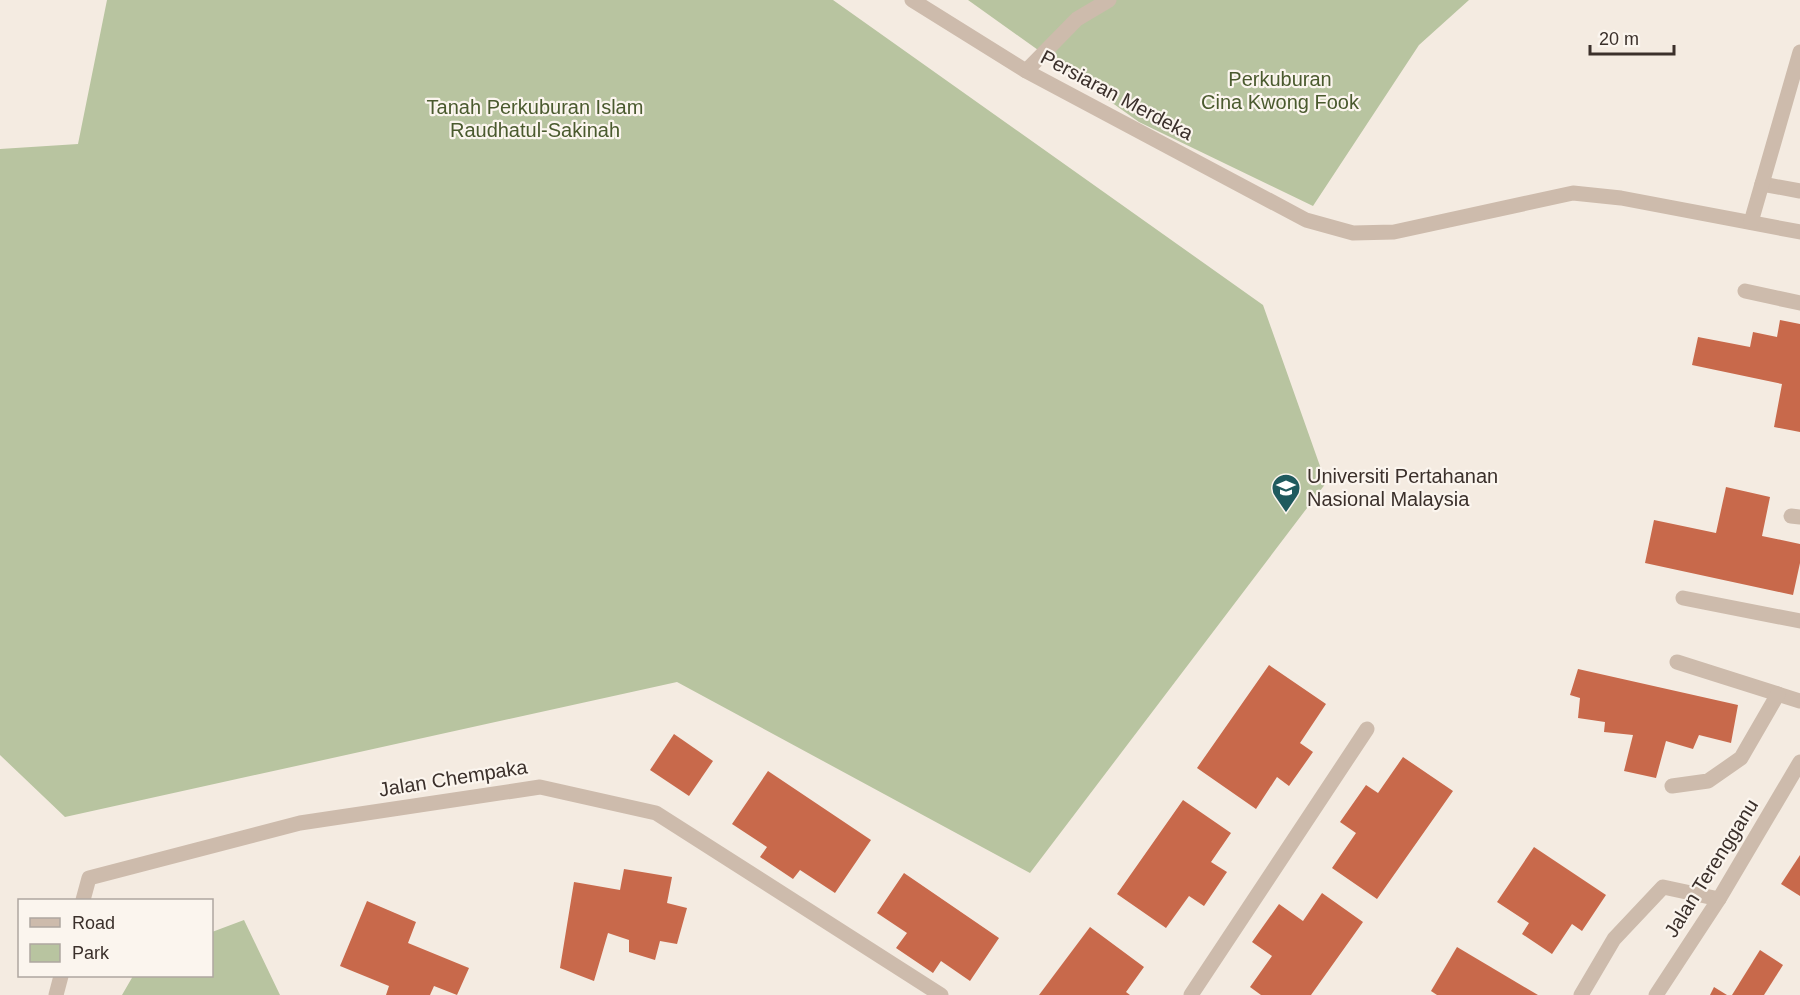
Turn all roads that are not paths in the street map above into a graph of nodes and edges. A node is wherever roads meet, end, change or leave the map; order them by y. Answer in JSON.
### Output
{"nodes":[{"id":1,"x":912,"y":0,"type":"edge"},
{"id":2,"x":1109,"y":0,"type":"edge"},
{"id":3,"x":1800,"y":52,"type":"edge"},
{"id":4,"x":1026,"y":71,"type":"junction"},
{"id":5,"x":1762,"y":184,"type":"junction"},
{"id":6,"x":1800,"y":191,"type":"edge"},
{"id":7,"x":1751,"y":222,"type":"junction"},
{"id":8,"x":1800,"y":232,"type":"edge"},
{"id":9,"x":1745,"y":291,"type":"dead end"},
{"id":10,"x":1800,"y":303,"type":"edge"},
{"id":11,"x":1683,"y":598,"type":"dead end"},
{"id":12,"x":1800,"y":621,"type":"edge"},
{"id":13,"x":1677,"y":662,"type":"dead end"},
{"id":14,"x":1778,"y":694,"type":"junction"},
{"id":15,"x":1800,"y":701,"type":"edge"},
{"id":16,"x":1367,"y":729,"type":"dead end"},
{"id":17,"x":1800,"y":762,"type":"edge"},
{"id":18,"x":1672,"y":786,"type":"dead end"},
{"id":19,"x":83,"y":899,"type":"edge"},
{"id":20,"x":1719,"y":899,"type":"junction"},
{"id":21,"x":61,"y":977,"type":"edge"},
{"id":22,"x":923,"y":990,"type":"edge"},
{"id":23,"x":56,"y":995,"type":"edge"},
{"id":24,"x":941,"y":995,"type":"edge"},
{"id":25,"x":1191,"y":995,"type":"edge"},
{"id":26,"x":1581,"y":995,"type":"edge"},
{"id":27,"x":1656,"y":995,"type":"edge"}],
"edges":[{"from":1,"to":4,"type":"street","name":"Persiaran Merdeka"},
{"from":2,"to":4,"type":"street"},
{"from":3,"to":5,"type":"street"},
{"from":4,"to":7,"type":"street","name":"Persiaran Merdeka"},
{"from":5,"to":6,"type":"street"},
{"from":5,"to":7,"type":"street"},
{"from":7,"to":8,"type":"street","name":"Persiaran Merdeka"},
{"from":9,"to":10,"type":"street"},
{"from":11,"to":12,"type":"street"},
{"from":13,"to":14,"type":"street"},
{"from":14,"to":15,"type":"street"},
{"from":14,"to":18,"type":"street"},
{"from":16,"to":25,"type":"street"},
{"from":17,"to":20,"type":"street","name":"Jalan Terengganu"},
{"from":19,"to":22,"type":"street","name":"Jalan Chempaka"},
{"from":20,"to":26,"type":"street"},
{"from":20,"to":27,"type":"street","name":"Jalan Terengganu"},
{"from":21,"to":23,"type":"street"},
{"from":22,"to":24,"type":"street","name":"Jalan Chempaka"}]}
